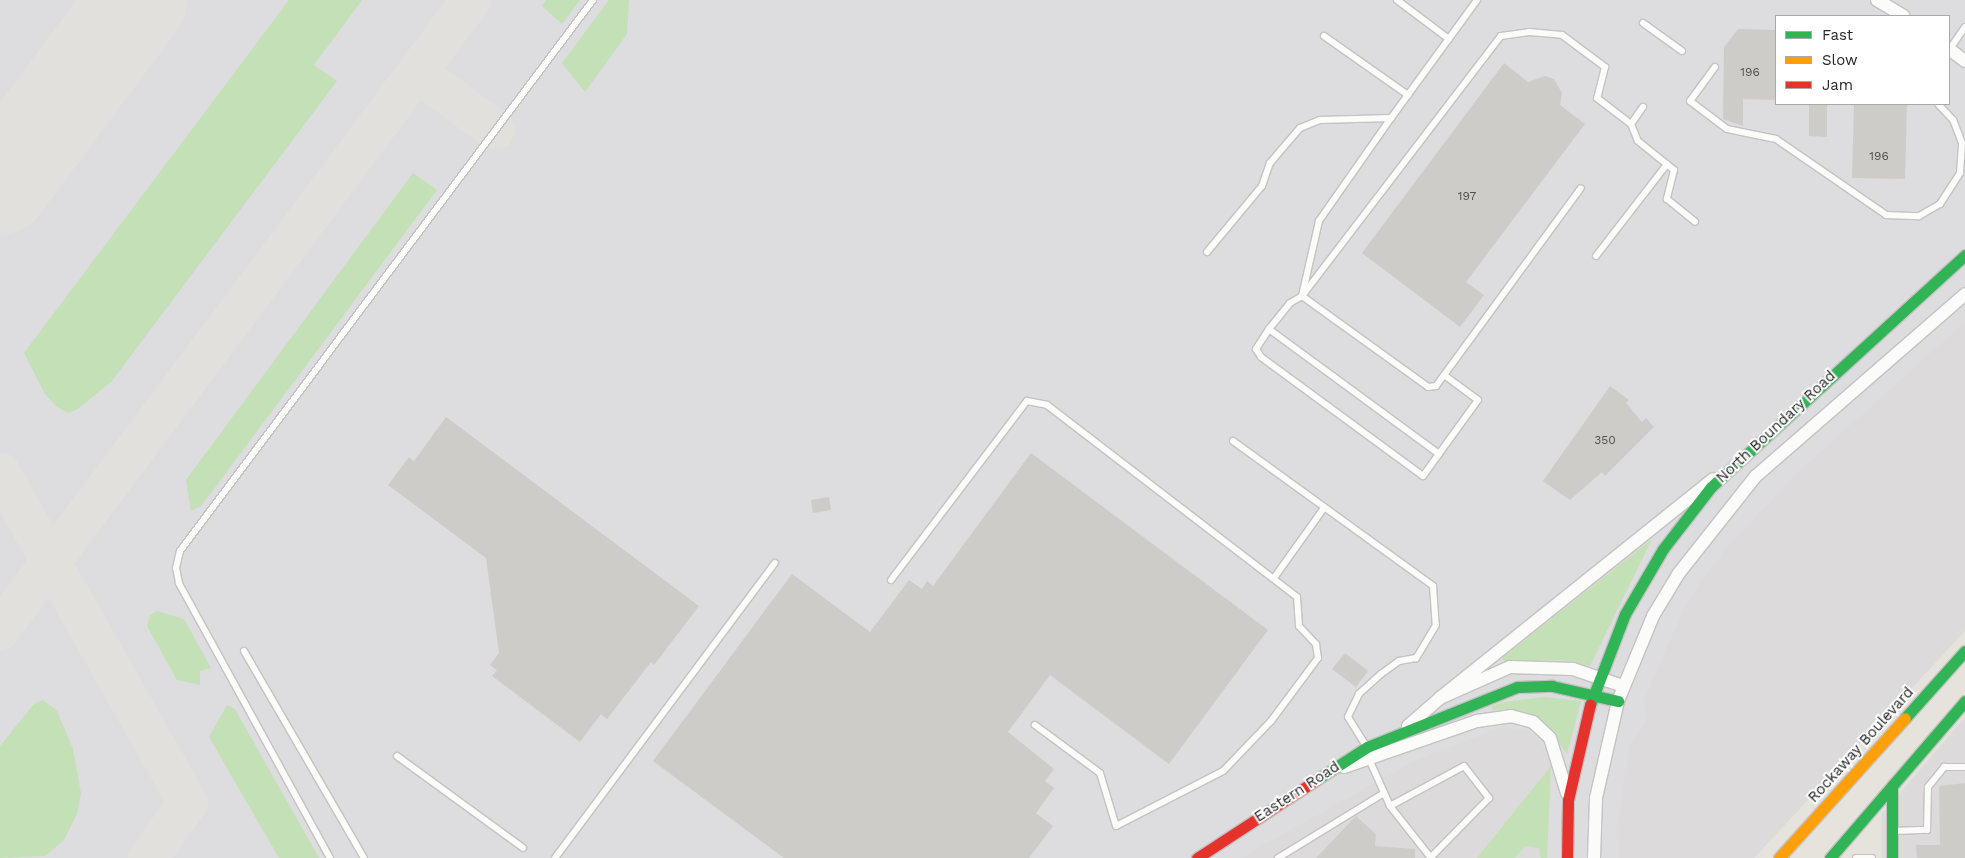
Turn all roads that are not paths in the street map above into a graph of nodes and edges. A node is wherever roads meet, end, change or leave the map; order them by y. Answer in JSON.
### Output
{"nodes":[{"id":1,"x":593,"y":0,"type":"edge"},
{"id":2,"x":1397,"y":0,"type":"edge"},
{"id":3,"x":1477,"y":0,"type":"edge"},
{"id":4,"x":1877,"y":0,"type":"edge"},
{"id":5,"x":1902,"y":15,"type":"edge"},
{"id":6,"x":1643,"y":23,"type":"dead end"},
{"id":7,"x":1965,"y":27,"type":"edge"},
{"id":8,"x":1324,"y":36,"type":"dead end"},
{"id":9,"x":1449,"y":39,"type":"junction"},
{"id":10,"x":1950,"y":48,"type":"edge"},
{"id":11,"x":1950,"y":50,"type":"edge"},
{"id":12,"x":1682,"y":51,"type":"dead end"},
{"id":13,"x":1965,"y":61,"type":"edge"},
{"id":14,"x":1714,"y":67,"type":"dead end"},
{"id":15,"x":1408,"y":95,"type":"junction"},
{"id":16,"x":1939,"y":105,"type":"edge"},
{"id":17,"x":1643,"y":106,"type":"dead end"},
{"id":18,"x":1391,"y":118,"type":"junction"},
{"id":19,"x":1631,"y":124,"type":"junction"},
{"id":20,"x":1666,"y":164,"type":"junction"},
{"id":21,"x":1581,"y":188,"type":"dead end"},
{"id":22,"x":1695,"y":222,"type":"dead end"},
{"id":23,"x":1207,"y":252,"type":"dead end"},
{"id":24,"x":1965,"y":255,"type":"edge"},
{"id":25,"x":1596,"y":256,"type":"dead end"},
{"id":26,"x":1965,"y":294,"type":"edge"},
{"id":27,"x":1302,"y":296,"type":"junction"},
{"id":28,"x":1270,"y":329,"type":"junction"},
{"id":29,"x":1444,"y":375,"type":"junction"},
{"id":30,"x":1233,"y":441,"type":"dead end"},
{"id":31,"x":1439,"y":454,"type":"junction"},
{"id":32,"x":1731,"y":466,"type":"junction"},
{"id":33,"x":1324,"y":508,"type":"junction"},
{"id":34,"x":775,"y":563,"type":"dead end"},
{"id":35,"x":1274,"y":578,"type":"junction"},
{"id":36,"x":891,"y":580,"type":"dead end"},
{"id":37,"x":244,"y":651,"type":"dead end"},
{"id":38,"x":1965,"y":651,"type":"edge"},
{"id":39,"x":1598,"y":676,"type":"junction"},
{"id":40,"x":1623,"y":686,"type":"junction"},
{"id":41,"x":1593,"y":693,"type":"junction"},
{"id":42,"x":1440,"y":698,"type":"junction"},
{"id":43,"x":1618,"y":701,"type":"junction"},
{"id":44,"x":1965,"y":701,"type":"edge"},
{"id":45,"x":1035,"y":725,"type":"dead end"},
{"id":46,"x":1401,"y":732,"type":"junction"},
{"id":47,"x":1368,"y":753,"type":"junction"},
{"id":48,"x":397,"y":756,"type":"dead end"},
{"id":49,"x":1965,"y":767,"type":"edge"},
{"id":50,"x":1320,"y":775,"type":"joint"},
{"id":51,"x":1892,"y":786,"type":"junction"},
{"id":52,"x":1384,"y":793,"type":"junction"},
{"id":53,"x":1568,"y":800,"type":"junction"},
{"id":54,"x":1390,"y":806,"type":"junction"},
{"id":55,"x":1892,"y":831,"type":"junction"},
{"id":56,"x":523,"y":848,"type":"dead end"},
{"id":57,"x":1432,"y":857,"type":"edge"},
{"id":58,"x":330,"y":858,"type":"edge"},
{"id":59,"x":364,"y":858,"type":"edge"},
{"id":60,"x":555,"y":858,"type":"edge"},
{"id":61,"x":1197,"y":858,"type":"edge"},
{"id":62,"x":1278,"y":858,"type":"edge"},
{"id":63,"x":1567,"y":858,"type":"edge"},
{"id":64,"x":1594,"y":858,"type":"edge"},
{"id":65,"x":1779,"y":858,"type":"edge"},
{"id":66,"x":1830,"y":858,"type":"edge"},
{"id":67,"x":1856,"y":858,"type":"edge"},
{"id":68,"x":1872,"y":858,"type":"edge"},
{"id":69,"x":1892,"y":858,"type":"edge"}],
"edges":[{"from":1,"to":58,"type":"lane"},
{"from":2,"to":9,"type":"lane"},
{"from":3,"to":9,"type":"lane"},
{"from":4,"to":5,"type":"street"},
{"from":6,"to":12,"type":"lane"},
{"from":7,"to":10,"type":"lane"},
{"from":8,"to":15,"type":"lane"},
{"from":9,"to":15,"type":"lane"},
{"from":11,"to":13,"type":"street"},
{"from":14,"to":16,"type":"lane"},
{"from":15,"to":18,"type":"lane"},
{"from":17,"to":19,"type":"lane"},
{"from":18,"to":23,"type":"lane"},
{"from":18,"to":27,"type":"lane"},
{"from":19,"to":20,"type":"lane"},
{"from":19,"to":27,"type":"lane"},
{"from":20,"to":22,"type":"lane"},
{"from":20,"to":25,"type":"lane"},
{"from":21,"to":29,"type":"lane"},
{"from":24,"to":32,"type":"main road","name":"North Boundary Road"},
{"from":26,"to":40,"type":"street","name":"North Boundary Road"},
{"from":27,"to":28,"type":"lane"},
{"from":27,"to":29,"type":"lane"},
{"from":28,"to":31,"type":"lane"},
{"from":28,"to":31,"type":"lane"},
{"from":29,"to":31,"type":"lane"},
{"from":30,"to":33,"type":"lane"},
{"from":32,"to":39,"type":"main road","name":"North Boundary Road"},
{"from":32,"to":42,"type":"street"},
{"from":33,"to":35,"type":"lane"},
{"from":33,"to":47,"type":"lane"},
{"from":34,"to":60,"type":"lane"},
{"from":35,"to":36,"type":"lane"},
{"from":35,"to":45,"type":"lane"},
{"from":37,"to":59,"type":"lane"},
{"from":38,"to":65,"type":"main road","name":"Rockaway Boulevard"},
{"from":39,"to":40,"type":"street"},
{"from":39,"to":41,"type":"main road","name":"North Boundary Road"},
{"from":39,"to":42,"type":"street"},
{"from":40,"to":43,"type":"street","name":"North Boundary Road"},
{"from":41,"to":43,"type":"main road"},
{"from":41,"to":46,"type":"main road"},
{"from":41,"to":53,"type":"main road","name":"North Boundary Road"},
{"from":42,"to":46,"type":"street"},
{"from":43,"to":64,"type":"street","name":"North Boundary Road"},
{"from":44,"to":51,"type":"main road"},
{"from":46,"to":47,"type":"main road"},
{"from":47,"to":50,"type":"street"},
{"from":47,"to":52,"type":"lane"},
{"from":47,"to":53,"type":"street"},
{"from":48,"to":56,"type":"lane"},
{"from":49,"to":55,"type":"lane"},
{"from":50,"to":61,"type":"main road","name":"Eastern Road"},
{"from":51,"to":55,"type":"main road"},
{"from":51,"to":66,"type":"main road"},
{"from":52,"to":54,"type":"lane"},
{"from":52,"to":62,"type":"lane"},
{"from":53,"to":63,"type":"main road","name":"North Boundary Road"},
{"from":54,"to":57,"type":"lane"},
{"from":54,"to":57,"type":"lane"},
{"from":55,"to":69,"type":"main road"},
{"from":67,"to":68,"type":"lane"}]}
